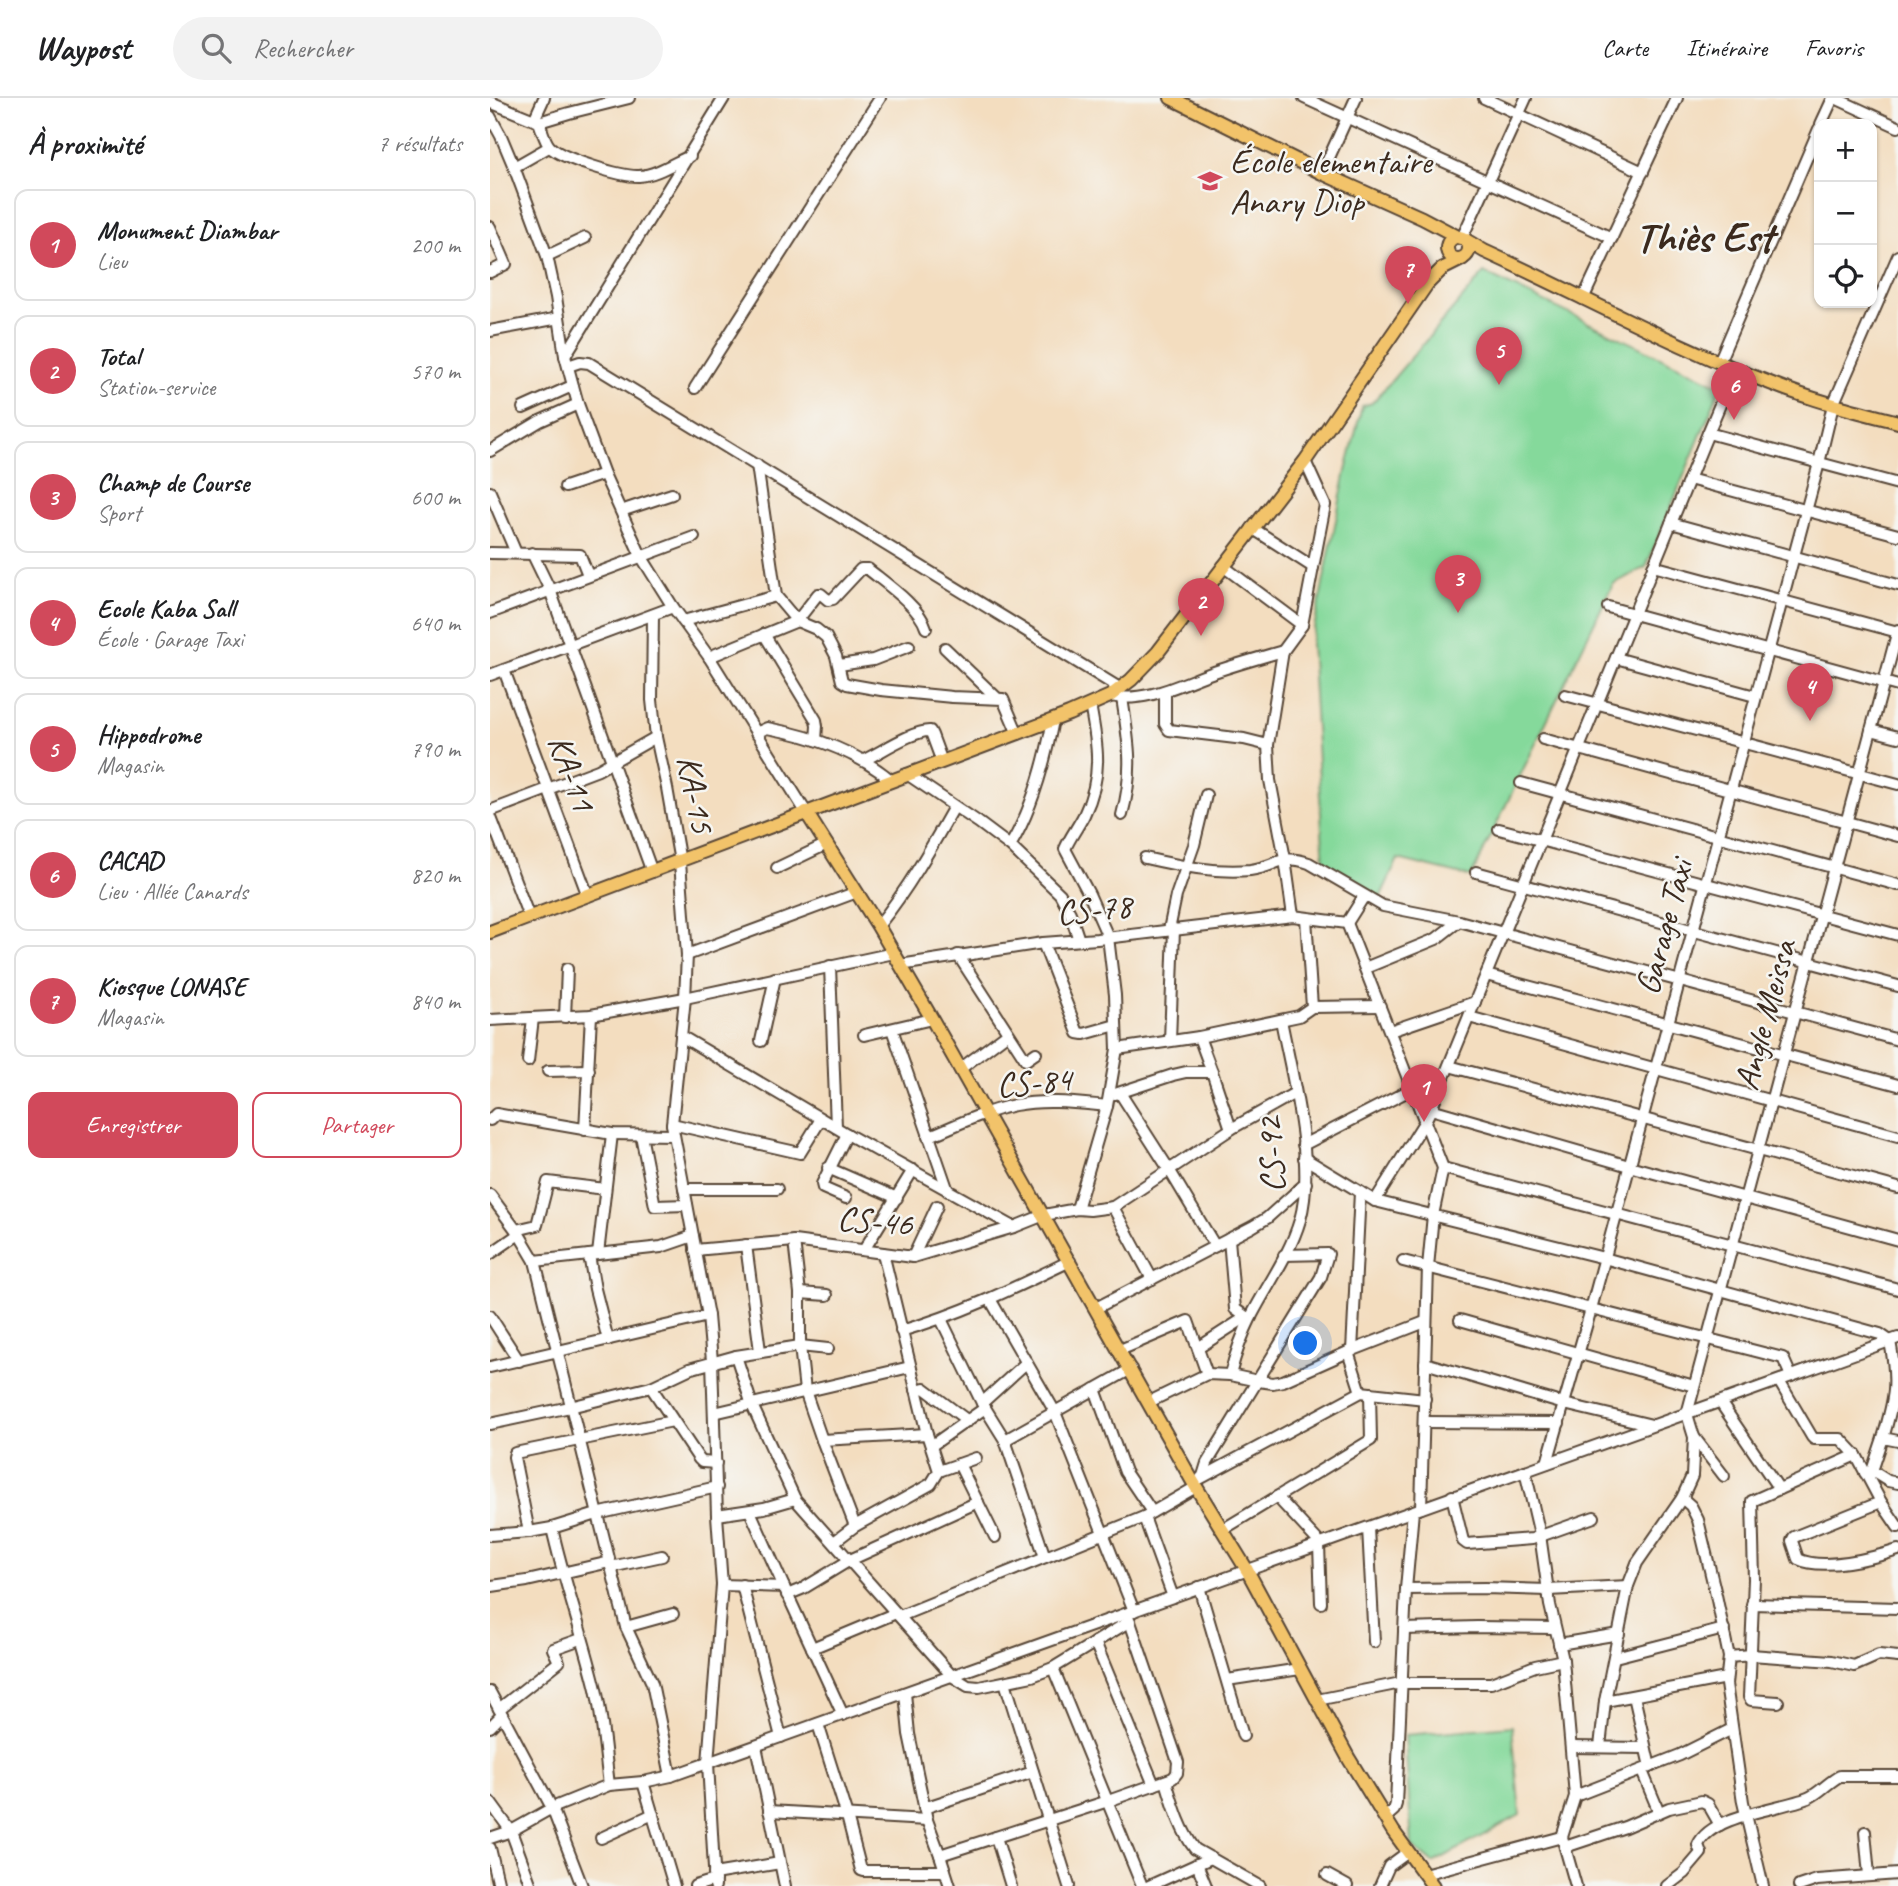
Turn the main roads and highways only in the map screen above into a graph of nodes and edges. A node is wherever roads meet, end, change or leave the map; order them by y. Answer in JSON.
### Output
{"nodes":[{"id":1,"x":1171,"y":98,"type":"edge"},
{"id":2,"x":1456,"y":242,"type":"junction"},
{"id":3,"x":1463,"y":258,"type":"junction"},
{"id":4,"x":1498,"y":258,"type":"junction"},
{"id":5,"x":1427,"y":284,"type":"junction"},
{"id":6,"x":1898,"y":422,"type":"edge"},
{"id":7,"x":806,"y":812,"type":"junction"},
{"id":8,"x":490,"y":932,"type":"edge"},
{"id":9,"x":1433,"y":1886,"type":"edge"}],
"edges":[{"from":1,"to":2,"type":"main road"},
{"from":2,"to":3,"type":"main road"},
{"from":2,"to":3,"type":"main road"},
{"from":2,"to":4,"type":"main road"},
{"from":2,"to":5,"type":"main road"},
{"from":3,"to":4,"type":"main road"},
{"from":3,"to":5,"type":"main road"},
{"from":4,"to":6,"type":"main road"},
{"from":5,"to":7,"type":"main road"},
{"from":7,"to":8,"type":"main road"},
{"from":7,"to":9,"type":"main road"}]}
